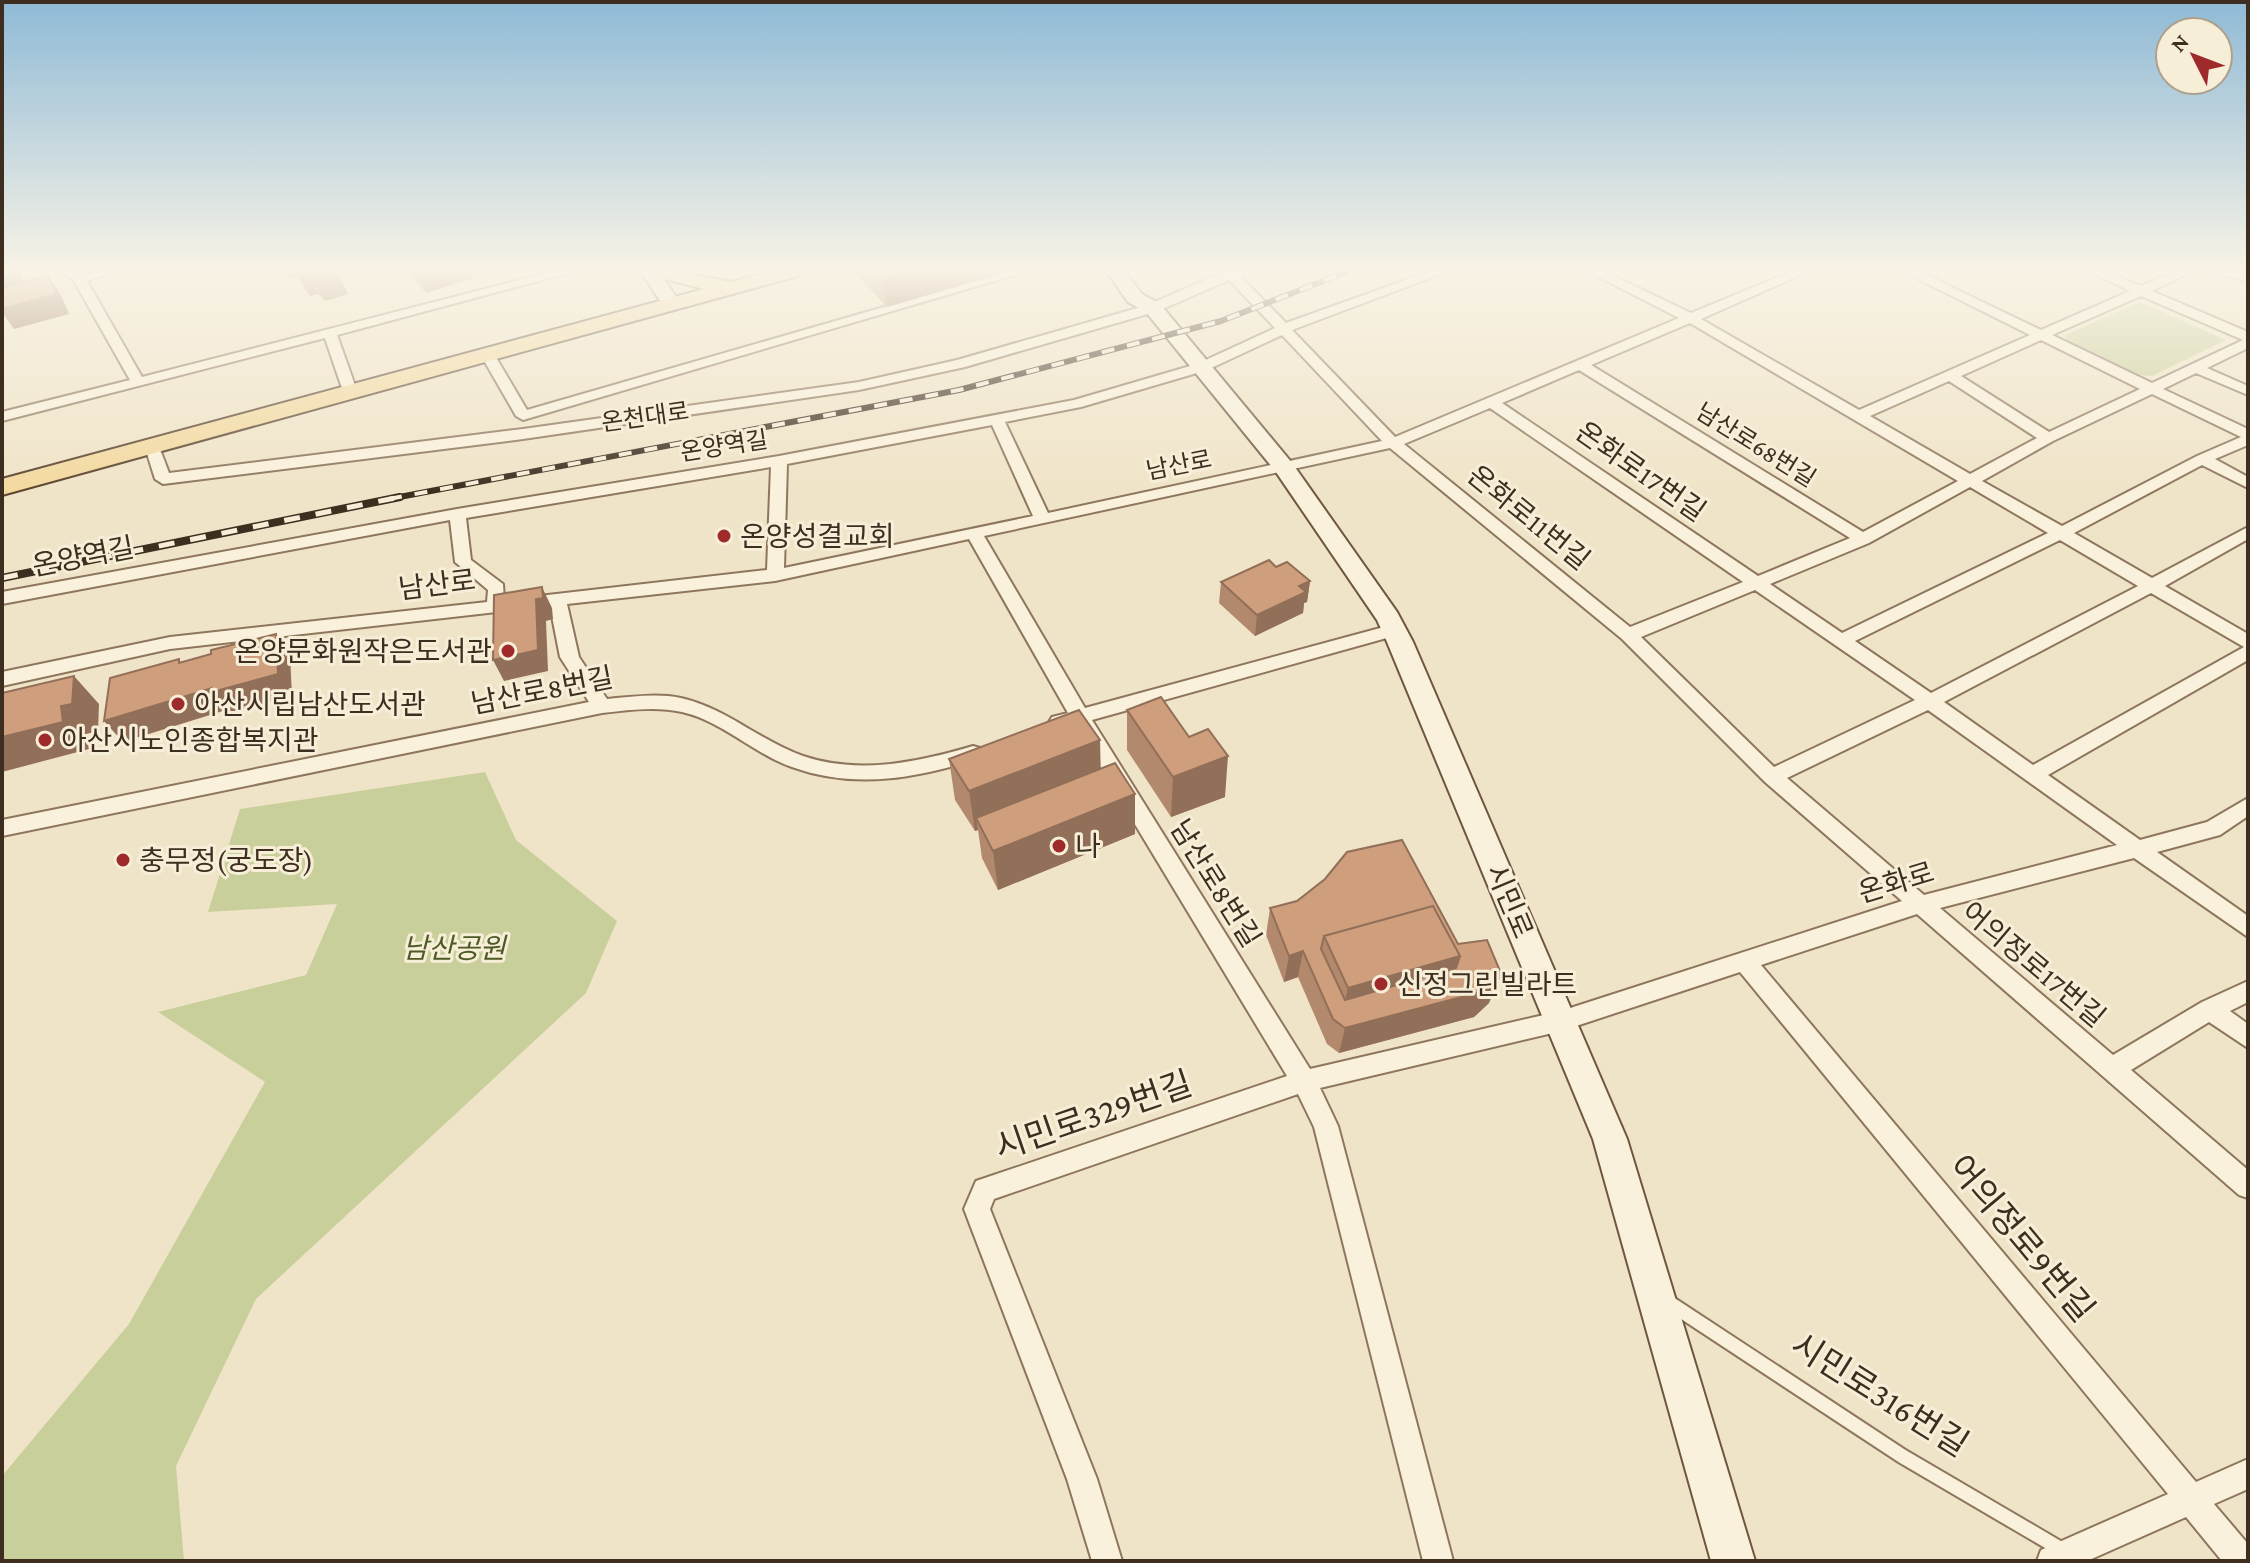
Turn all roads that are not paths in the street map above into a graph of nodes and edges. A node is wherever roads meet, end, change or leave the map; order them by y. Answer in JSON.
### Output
{"nodes":[{"id":1,"x":116,"y":345,"type":"edge"},
{"id":2,"x":286,"y":345,"type":"edge"},
{"id":3,"x":334,"y":345,"type":"edge"},
{"id":4,"x":531,"y":345,"type":"edge"},
{"id":5,"x":768,"y":345,"type":"edge"},
{"id":6,"x":1026,"y":345,"type":"edge"},
{"id":7,"x":1184,"y":345,"type":"edge"},
{"id":8,"x":1249,"y":345,"type":"edge"},
{"id":9,"x":1301,"y":345,"type":"edge"},
{"id":10,"x":1631,"y":345,"type":"edge"},
{"id":11,"x":1737,"y":345,"type":"edge"},
{"id":12,"x":2024,"y":345,"type":"edge"},
{"id":13,"x":2059,"y":345,"type":"edge"},
{"id":14,"x":2238,"y":345,"type":"edge"},
{"id":15,"x":489,"y":357,"type":"junction"},
{"id":16,"x":1582,"y":366,"type":"junction"},
{"id":17,"x":1202,"y":367,"type":"junction"},
{"id":18,"x":2193,"y":367,"type":"junction"},
{"id":19,"x":1951,"y":376,"type":"junction"},
{"id":20,"x":138,"y":382,"type":"junction"},
{"id":21,"x":2147,"y":388,"type":"junction"},
{"id":22,"x":2248,"y":391,"type":"edge"},
{"id":23,"x":351,"y":394,"type":"junction"},
{"id":24,"x":1493,"y":403,"type":"junction"},
{"id":25,"x":1860,"y":415,"type":"junction"},
{"id":26,"x":523,"y":416,"type":"junction"},
{"id":27,"x":2,"y":417,"type":"edge"},
{"id":28,"x":997,"y":420,"type":"junction"},
{"id":29,"x":523,"y":434,"type":"junction"},
{"id":30,"x":2248,"y":437,"type":"edge"},
{"id":31,"x":2048,"y":438,"type":"junction"},
{"id":32,"x":1393,"y":443,"type":"junction"},
{"id":33,"x":153,"y":447,"type":"junction"},
{"id":34,"x":2202,"y":459,"type":"junction"},
{"id":35,"x":779,"y":461,"type":"junction"},
{"id":36,"x":1284,"y":468,"type":"junction"},
{"id":37,"x":1969,"y":479,"type":"junction"},
{"id":38,"x":2248,"y":483,"type":"edge"},
{"id":39,"x":2,"y":487,"type":"edge"},
{"id":40,"x":457,"y":514,"type":"junction"},
{"id":41,"x":1042,"y":517,"type":"junction"},
{"id":42,"x":973,"y":532,"type":"junction"},
{"id":43,"x":2248,"y":532,"type":"edge"},
{"id":44,"x":2062,"y":533,"type":"junction"},
{"id":45,"x":1863,"y":539,"type":"junction"},
{"id":46,"x":775,"y":575,"type":"junction"},
{"id":47,"x":1757,"y":585,"type":"junction"},
{"id":48,"x":2153,"y":587,"type":"junction"},
{"id":49,"x":2,"y":598,"type":"edge"},
{"id":50,"x":558,"y":599,"type":"junction"},
{"id":51,"x":495,"y":606,"type":"junction"},
{"id":52,"x":1395,"y":630,"type":"junction"},
{"id":53,"x":1628,"y":635,"type":"junction"},
{"id":54,"x":1840,"y":641,"type":"junction"},
{"id":55,"x":2248,"y":642,"type":"edge"},
{"id":56,"x":2248,"y":652,"type":"edge"},
{"id":57,"x":2,"y":679,"type":"edge"},
{"id":58,"x":1931,"y":702,"type":"junction"},
{"id":59,"x":602,"y":706,"type":"junction"},
{"id":60,"x":1078,"y":715,"type":"junction"},
{"id":61,"x":1034,"y":731,"type":"edge"},
{"id":62,"x":991,"y":747,"type":"edge"},
{"id":63,"x":2033,"y":774,"type":"junction"},
{"id":64,"x":1772,"y":777,"type":"junction"},
{"id":65,"x":2248,"y":806,"type":"edge"},
{"id":66,"x":2,"y":828,"type":"edge"},
{"id":67,"x":2135,"y":848,"type":"junction"},
{"id":68,"x":1918,"y":905,"type":"junction"},
{"id":69,"x":2248,"y":928,"type":"edge"},
{"id":70,"x":1744,"y":961,"type":"junction"},
{"id":71,"x":2248,"y":991,"type":"edge"},
{"id":72,"x":2210,"y":1009,"type":"junction"},
{"id":73,"x":1561,"y":1021,"type":"junction"},
{"id":74,"x":2248,"y":1038,"type":"edge"},
{"id":75,"x":2112,"y":1069,"type":"junction"},
{"id":76,"x":1304,"y":1081,"type":"junction"},
{"id":77,"x":2248,"y":1186,"type":"edge"},
{"id":78,"x":1654,"y":1294,"type":"junction"},
{"id":79,"x":2248,"y":1474,"type":"edge"},
{"id":80,"x":2193,"y":1499,"type":"junction"},
{"id":81,"x":2064,"y":1559,"type":"edge"},
{"id":82,"x":1107,"y":1561,"type":"edge"},
{"id":83,"x":1438,"y":1561,"type":"edge"},
{"id":84,"x":1733,"y":1561,"type":"edge"},
{"id":85,"x":2242,"y":1561,"type":"edge"}],
"edges":[{"from":1,"to":20,"type":"street"},
{"from":2,"to":20,"type":"street"},
{"from":3,"to":23,"type":"street"},
{"from":4,"to":15,"type":"main road"},
{"from":5,"to":26,"type":"street","name":"온천대로"},
{"from":6,"to":29,"type":"street","name":"온천대로"},
{"from":7,"to":17,"type":"main road","name":"시민로"},
{"from":8,"to":17,"type":"street","name":"온양역길"},
{"from":9,"to":32,"type":"street"},
{"from":10,"to":16,"type":"street","name":"남산로"},
{"from":11,"to":25,"type":"street"},
{"from":12,"to":19,"type":"street"},
{"from":13,"to":21,"type":"street"},
{"from":14,"to":18,"type":"street"},
{"from":15,"to":23,"type":"main road"},
{"from":15,"to":26,"type":"street"},
{"from":16,"to":24,"type":"street","name":"남산로"},
{"from":16,"to":45,"type":"street","name":"남산로68번길"},
{"from":17,"to":28,"type":"street","name":"온양역길"},
{"from":17,"to":36,"type":"main road","name":"시민로"},
{"from":18,"to":21,"type":"street"},
{"from":18,"to":22,"type":"street"},
{"from":19,"to":25,"type":"street"},
{"from":19,"to":31,"type":"street"},
{"from":20,"to":27,"type":"street"},
{"from":21,"to":30,"type":"street"},
{"from":21,"to":31,"type":"street"},
{"from":23,"to":33,"type":"main road"},
{"from":24,"to":32,"type":"street","name":"남산로"},
{"from":24,"to":47,"type":"street","name":"온화로17번길"},
{"from":25,"to":37,"type":"street"},
{"from":26,"to":29,"type":"street"},
{"from":28,"to":35,"type":"street","name":"온양역길"},
{"from":28,"to":41,"type":"street"},
{"from":29,"to":33,"type":"street","name":"온천대로"},
{"from":30,"to":34,"type":"street"},
{"from":31,"to":37,"type":"street"},
{"from":32,"to":36,"type":"street","name":"남산로"},
{"from":32,"to":53,"type":"street","name":"온화로11번길"},
{"from":33,"to":39,"type":"main road"},
{"from":34,"to":38,"type":"street"},
{"from":34,"to":44,"type":"street"},
{"from":35,"to":40,"type":"street","name":"온양역길"},
{"from":35,"to":46,"type":"street"},
{"from":36,"to":41,"type":"street","name":"남산로"},
{"from":36,"to":52,"type":"main road","name":"시민로"},
{"from":37,"to":44,"type":"street"},
{"from":37,"to":45,"type":"street"},
{"from":40,"to":49,"type":"street","name":"온양역길"},
{"from":40,"to":51,"type":"street"},
{"from":41,"to":42,"type":"street","name":"남산로"},
{"from":42,"to":46,"type":"street","name":"남산로"},
{"from":42,"to":60,"type":"street"},
{"from":43,"to":48,"type":"street"},
{"from":44,"to":48,"type":"street"},
{"from":44,"to":54,"type":"street"},
{"from":45,"to":47,"type":"street"},
{"from":46,"to":50,"type":"street","name":"남산로"},
{"from":47,"to":53,"type":"street"},
{"from":47,"to":54,"type":"street","name":"온화로17번길"},
{"from":48,"to":55,"type":"street"},
{"from":48,"to":58,"type":"street"},
{"from":50,"to":51,"type":"street","name":"남산로"},
{"from":50,"to":59,"type":"street"},
{"from":51,"to":57,"type":"street","name":"남산로"},
{"from":52,"to":60,"type":"street"},
{"from":52,"to":73,"type":"main road","name":"시민로"},
{"from":53,"to":64,"type":"street","name":"온화로11번길"},
{"from":54,"to":58,"type":"street","name":"온화로17번길"},
{"from":56,"to":63,"type":"street"},
{"from":58,"to":63,"type":"street","name":"온화로17번길"},
{"from":58,"to":64,"type":"street"},
{"from":59,"to":62,"type":"street","name":"남산로8번길"},
{"from":59,"to":66,"type":"street","name":"남산로8번길"},
{"from":60,"to":61,"type":"street"},
{"from":60,"to":76,"type":"street","name":"남산로8번길"},
{"from":63,"to":67,"type":"street","name":"온화로17번길"},
{"from":64,"to":68,"type":"street","name":"온화로11번길"},
{"from":65,"to":67,"type":"street","name":"온화로"},
{"from":67,"to":68,"type":"street","name":"온화로"},
{"from":67,"to":69,"type":"street","name":"온화로17번길"},
{"from":68,"to":70,"type":"street","name":"온화로"},
{"from":68,"to":75,"type":"street","name":"어의정로17번길"},
{"from":70,"to":73,"type":"street","name":"온화로"},
{"from":70,"to":80,"type":"street","name":"어의정로9번길"},
{"from":71,"to":72,"type":"street","name":"어의정로17번길"},
{"from":72,"to":74,"type":"street"},
{"from":72,"to":75,"type":"street","name":"어의정로17번길"},
{"from":73,"to":76,"type":"street","name":"시민로329번길"},
{"from":73,"to":78,"type":"main road","name":"시민로"},
{"from":75,"to":77,"type":"street","name":"어의정로17번길"},
{"from":76,"to":82,"type":"street","name":"시민로329번길"},
{"from":76,"to":83,"type":"street","name":"남산로8번길"},
{"from":78,"to":81,"type":"lane","name":"시민로316번길"},
{"from":78,"to":84,"type":"main road","name":"시민로"},
{"from":79,"to":80,"type":"street","name":"시민로316번길"},
{"from":80,"to":81,"type":"street","name":"시민로316번길"},
{"from":80,"to":85,"type":"street","name":"어의정로9번길"}]}
